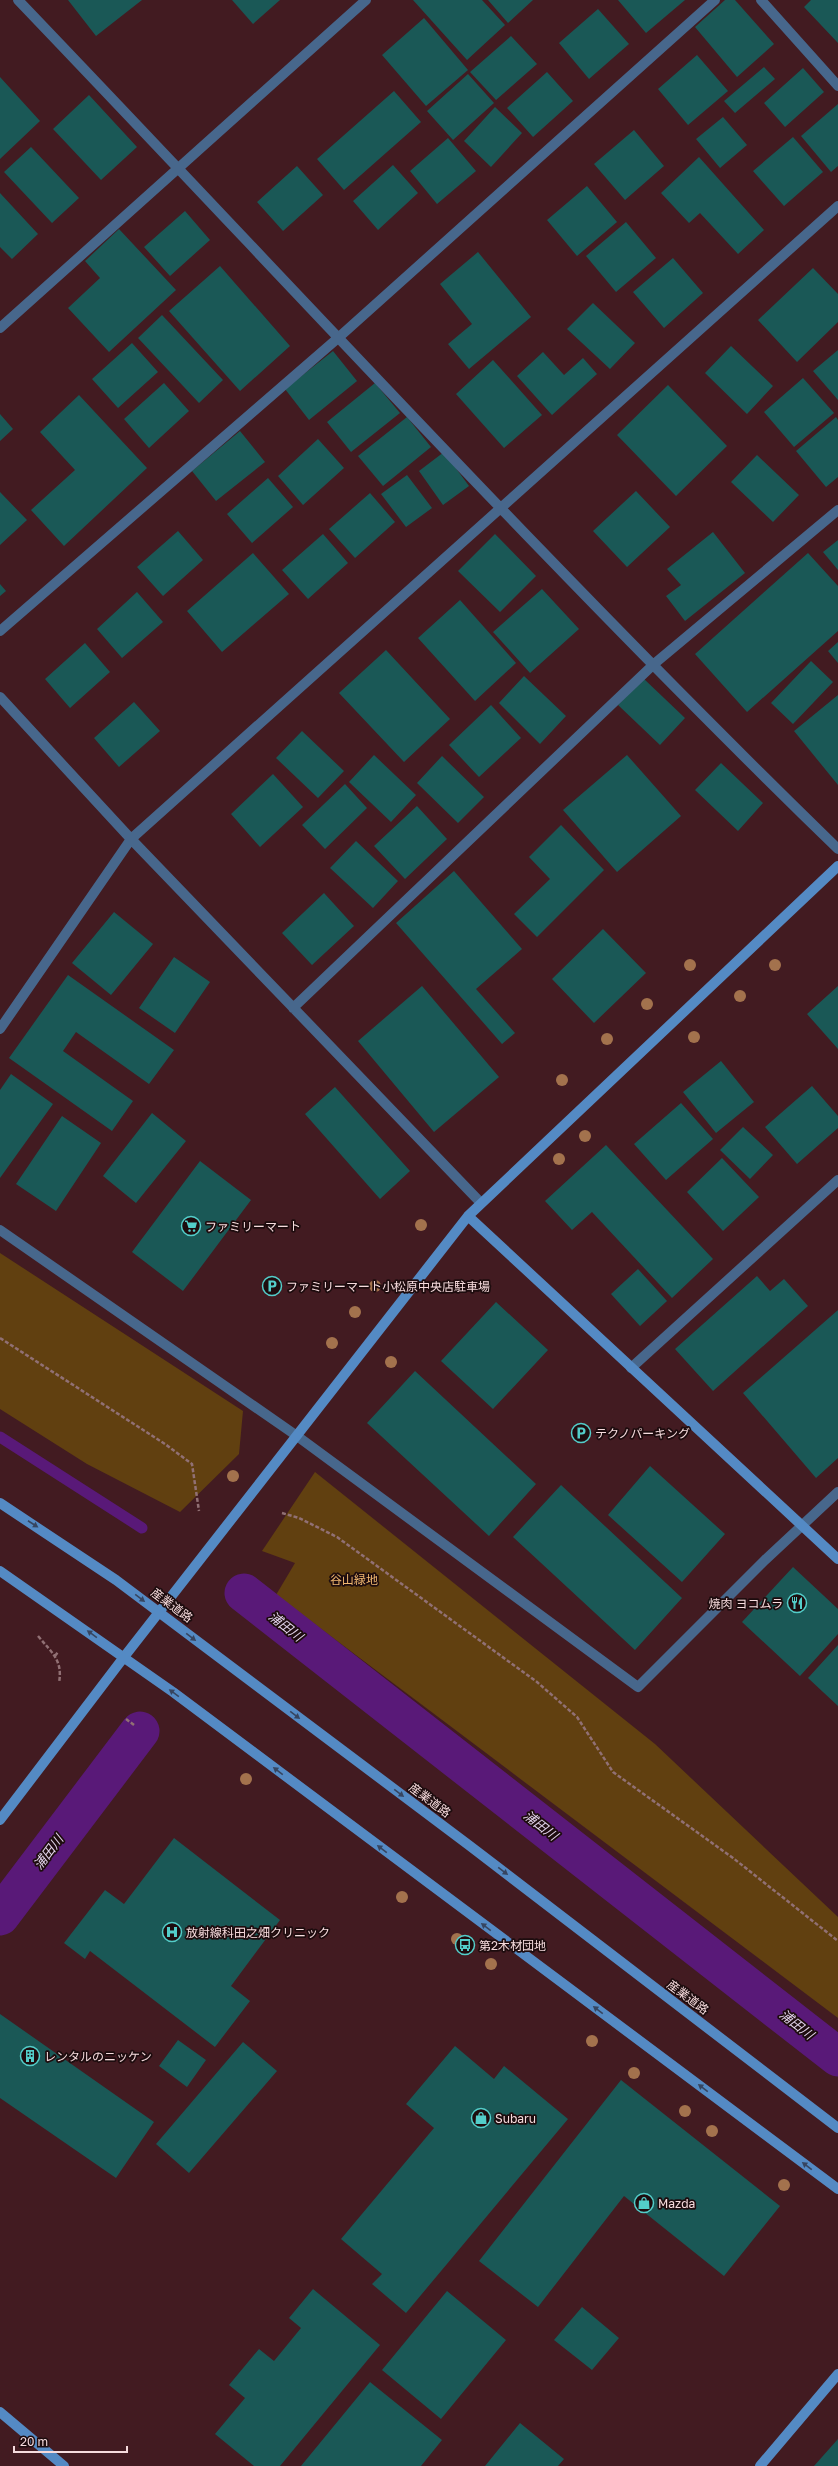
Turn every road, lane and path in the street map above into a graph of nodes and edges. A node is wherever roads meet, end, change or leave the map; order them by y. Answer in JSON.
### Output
{"nodes":[{"id":1,"x":18,"y":0,"type":"edge"},
{"id":2,"x":366,"y":0,"type":"edge"},
{"id":3,"x":715,"y":0,"type":"edge"},
{"id":4,"x":761,"y":0,"type":"edge"},
{"id":5,"x":838,"y":86,"type":"edge"},
{"id":6,"x":179,"y":168,"type":"junction"},
{"id":7,"x":838,"y":206,"type":"edge"},
{"id":8,"x":0,"y":328,"type":"edge"},
{"id":9,"x":338,"y":338,"type":"junction"},
{"id":10,"x":501,"y":506,"type":"junction"},
{"id":11,"x":838,"y":510,"type":"edge"},
{"id":12,"x":0,"y":631,"type":"edge"},
{"id":13,"x":654,"y":664,"type":"junction"},
{"id":14,"x":0,"y":697,"type":"edge"},
{"id":15,"x":131,"y":839,"type":"junction"},
{"id":16,"x":838,"y":849,"type":"edge"},
{"id":17,"x":838,"y":866,"type":"edge"},
{"id":18,"x":293,"y":1008,"type":"junction"},
{"id":19,"x":0,"y":1029,"type":"edge"},
{"id":20,"x":838,"y":1180,"type":"edge"},
{"id":21,"x":482,"y":1203,"type":"junction"},
{"id":22,"x":468,"y":1216,"type":"junction"},
{"id":23,"x":0,"y":1230,"type":"edge"},
{"id":24,"x":0,"y":1338,"type":"edge"},
{"id":25,"x":631,"y":1368,"type":"junction"},
{"id":26,"x":297,"y":1436,"type":"junction"},
{"id":27,"x":838,"y":1492,"type":"edge"},
{"id":28,"x":0,"y":1503,"type":"edge"},
{"id":29,"x":199,"y":1511,"type":"dead end"},
{"id":30,"x":282,"y":1513,"type":"dead end"},
{"id":31,"x":801,"y":1526,"type":"junction"},
{"id":32,"x":838,"y":1559,"type":"edge"},
{"id":33,"x":0,"y":1571,"type":"edge"},
{"id":34,"x":160,"y":1613,"type":"junction"},
{"id":35,"x":38,"y":1636,"type":"dead end"},
{"id":36,"x":58,"y":1652,"type":"dead end"},
{"id":37,"x":55,"y":1656,"type":"junction"},
{"id":38,"x":124,"y":1657,"type":"junction"},
{"id":39,"x":61,"y":1669,"type":"junction"},
{"id":40,"x":66,"y":1673,"type":"dead end"},
{"id":41,"x":59,"y":1683,"type":"dead end"},
{"id":42,"x":126,"y":1719,"type":"dead end"},
{"id":43,"x":134,"y":1725,"type":"dead end"},
{"id":44,"x":0,"y":1820,"type":"edge"},
{"id":45,"x":838,"y":1941,"type":"edge"},
{"id":46,"x":838,"y":2128,"type":"edge"},
{"id":47,"x":838,"y":2189,"type":"edge"},
{"id":48,"x":838,"y":2374,"type":"edge"},
{"id":49,"x":0,"y":2412,"type":"edge"},
{"id":50,"x":64,"y":2466,"type":"edge"},
{"id":51,"x":760,"y":2466,"type":"edge"}],
"edges":[{"from":1,"to":6,"type":"street"},
{"from":2,"to":6,"type":"street"},
{"from":3,"to":9,"type":"street"},
{"from":4,"to":5,"type":"street"},
{"from":6,"to":8,"type":"street"},
{"from":6,"to":9,"type":"street"},
{"from":7,"to":10,"type":"street"},
{"from":9,"to":10,"type":"street"},
{"from":9,"to":12,"type":"street"},
{"from":10,"to":13,"type":"street"},
{"from":10,"to":15,"type":"street"},
{"from":11,"to":13,"type":"street"},
{"from":13,"to":16,"type":"street"},
{"from":13,"to":18,"type":"street"},
{"from":14,"to":15,"type":"street"},
{"from":15,"to":18,"type":"street"},
{"from":15,"to":19,"type":"street"},
{"from":17,"to":21,"type":"main road"},
{"from":18,"to":21,"type":"street"},
{"from":20,"to":25,"type":"street"},
{"from":21,"to":22,"type":"main road"},
{"from":22,"to":25,"type":"main road"},
{"from":22,"to":26,"type":"main road"},
{"from":23,"to":26,"type":"street"},
{"from":24,"to":29,"type":"path"},
{"from":25,"to":31,"type":"main road"},
{"from":26,"to":31,"type":"street"},
{"from":26,"to":34,"type":"main road"},
{"from":27,"to":31,"type":"street"},
{"from":28,"to":34,"type":"main road","name":"産業道路","one_way":true},
{"from":30,"to":45,"type":"path"},
{"from":31,"to":32,"type":"main road"},
{"from":38,"to":33,"type":"main road","one_way":true},
{"from":34,"to":38,"type":"main road"},
{"from":34,"to":46,"type":"main road","name":"産業道路","one_way":true},
{"from":35,"to":37,"type":"path"},
{"from":36,"to":37,"type":"path"},
{"from":37,"to":39,"type":"path"},
{"from":38,"to":44,"type":"main road"},
{"from":47,"to":38,"type":"main road","one_way":true},
{"from":39,"to":40,"type":"path"},
{"from":39,"to":41,"type":"path"},
{"from":42,"to":43,"type":"path"},
{"from":48,"to":51,"type":"main road"},
{"from":49,"to":50,"type":"main road"}]}
